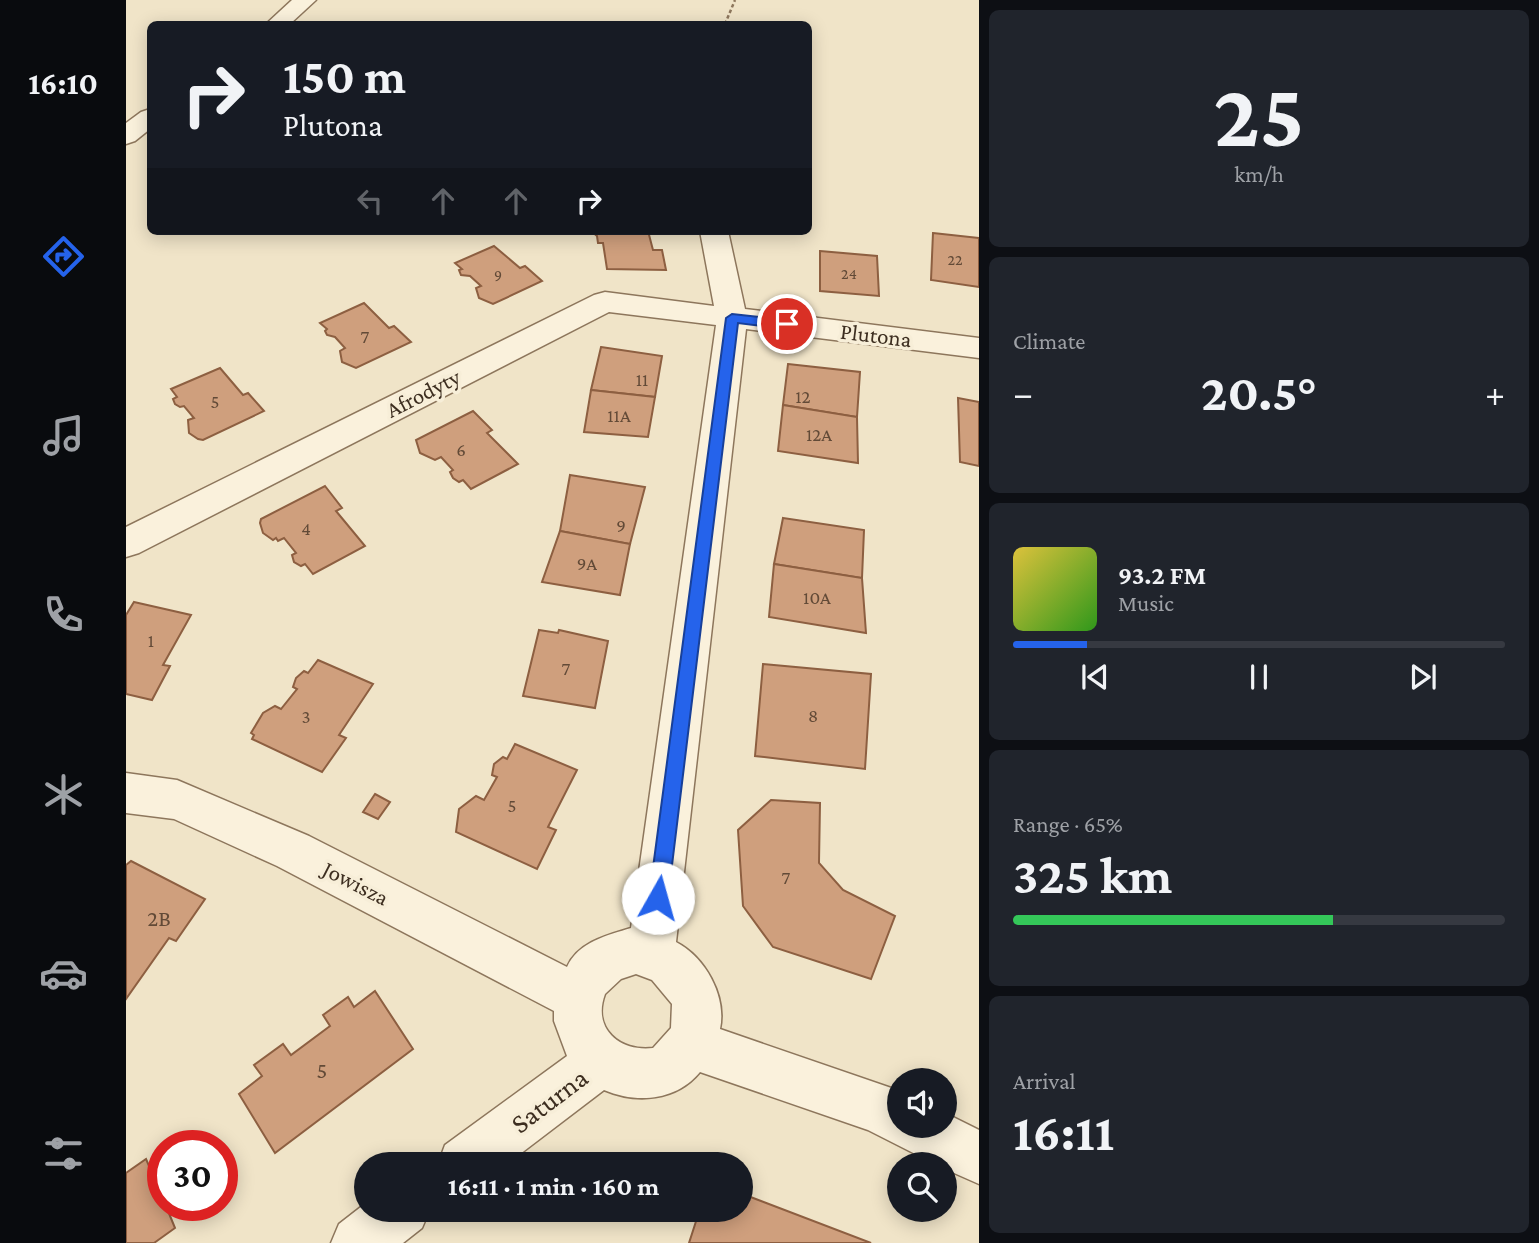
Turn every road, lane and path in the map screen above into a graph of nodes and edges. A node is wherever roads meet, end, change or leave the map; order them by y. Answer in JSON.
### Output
{"nodes":[{"id":1,"x":305,"y":0,"type":"edge"},
{"id":2,"x":735,"y":0,"type":"edge"},
{"id":3,"x":280,"y":21,"type":"edge"},
{"id":4,"x":726,"y":21,"type":"edge"},
{"id":5,"x":147,"y":119,"type":"edge"},
{"id":6,"x":126,"y":136,"type":"edge"},
{"id":7,"x":715,"y":235,"type":"edge"},
{"id":8,"x":732,"y":318,"type":"junction"},
{"id":9,"x":979,"y":348,"type":"edge"},
{"id":10,"x":126,"y":543,"type":"edge"},
{"id":11,"x":126,"y":793,"type":"edge"},
{"id":12,"x":651,"y":953,"type":"junction"},
{"id":13,"x":578,"y":998,"type":"junction"},
{"id":14,"x":691,"y":1044,"type":"junction"},
{"id":15,"x":601,"y":1061,"type":"junction"},
{"id":16,"x":887,"y":1112,"type":"edge"},
{"id":17,"x":939,"y":1138,"type":"edge"},
{"id":18,"x":480,"y":1152,"type":"edge"},
{"id":19,"x":979,"y":1158,"type":"edge"},
{"id":20,"x":386,"y":1222,"type":"edge"},
{"id":21,"x":358,"y":1243,"type":"edge"}],
"edges":[{"from":1,"to":3,"type":"street"},
{"from":2,"to":4,"type":"path"},
{"from":5,"to":6,"type":"street"},
{"from":7,"to":8,"type":"street"},
{"from":8,"to":9,"type":"street","name":"Plutona"},
{"from":8,"to":10,"type":"street","name":"Afrodyty"},
{"from":8,"to":12,"type":"street"},
{"from":11,"to":13,"type":"street","name":"Jowisza"},
{"from":12,"to":13,"type":"street"},
{"from":12,"to":14,"type":"street"},
{"from":13,"to":15,"type":"street"},
{"from":14,"to":15,"type":"street"},
{"from":14,"to":16,"type":"street"},
{"from":15,"to":18,"type":"street","name":"Saturna"},
{"from":17,"to":19,"type":"street"},
{"from":20,"to":21,"type":"street"}]}
